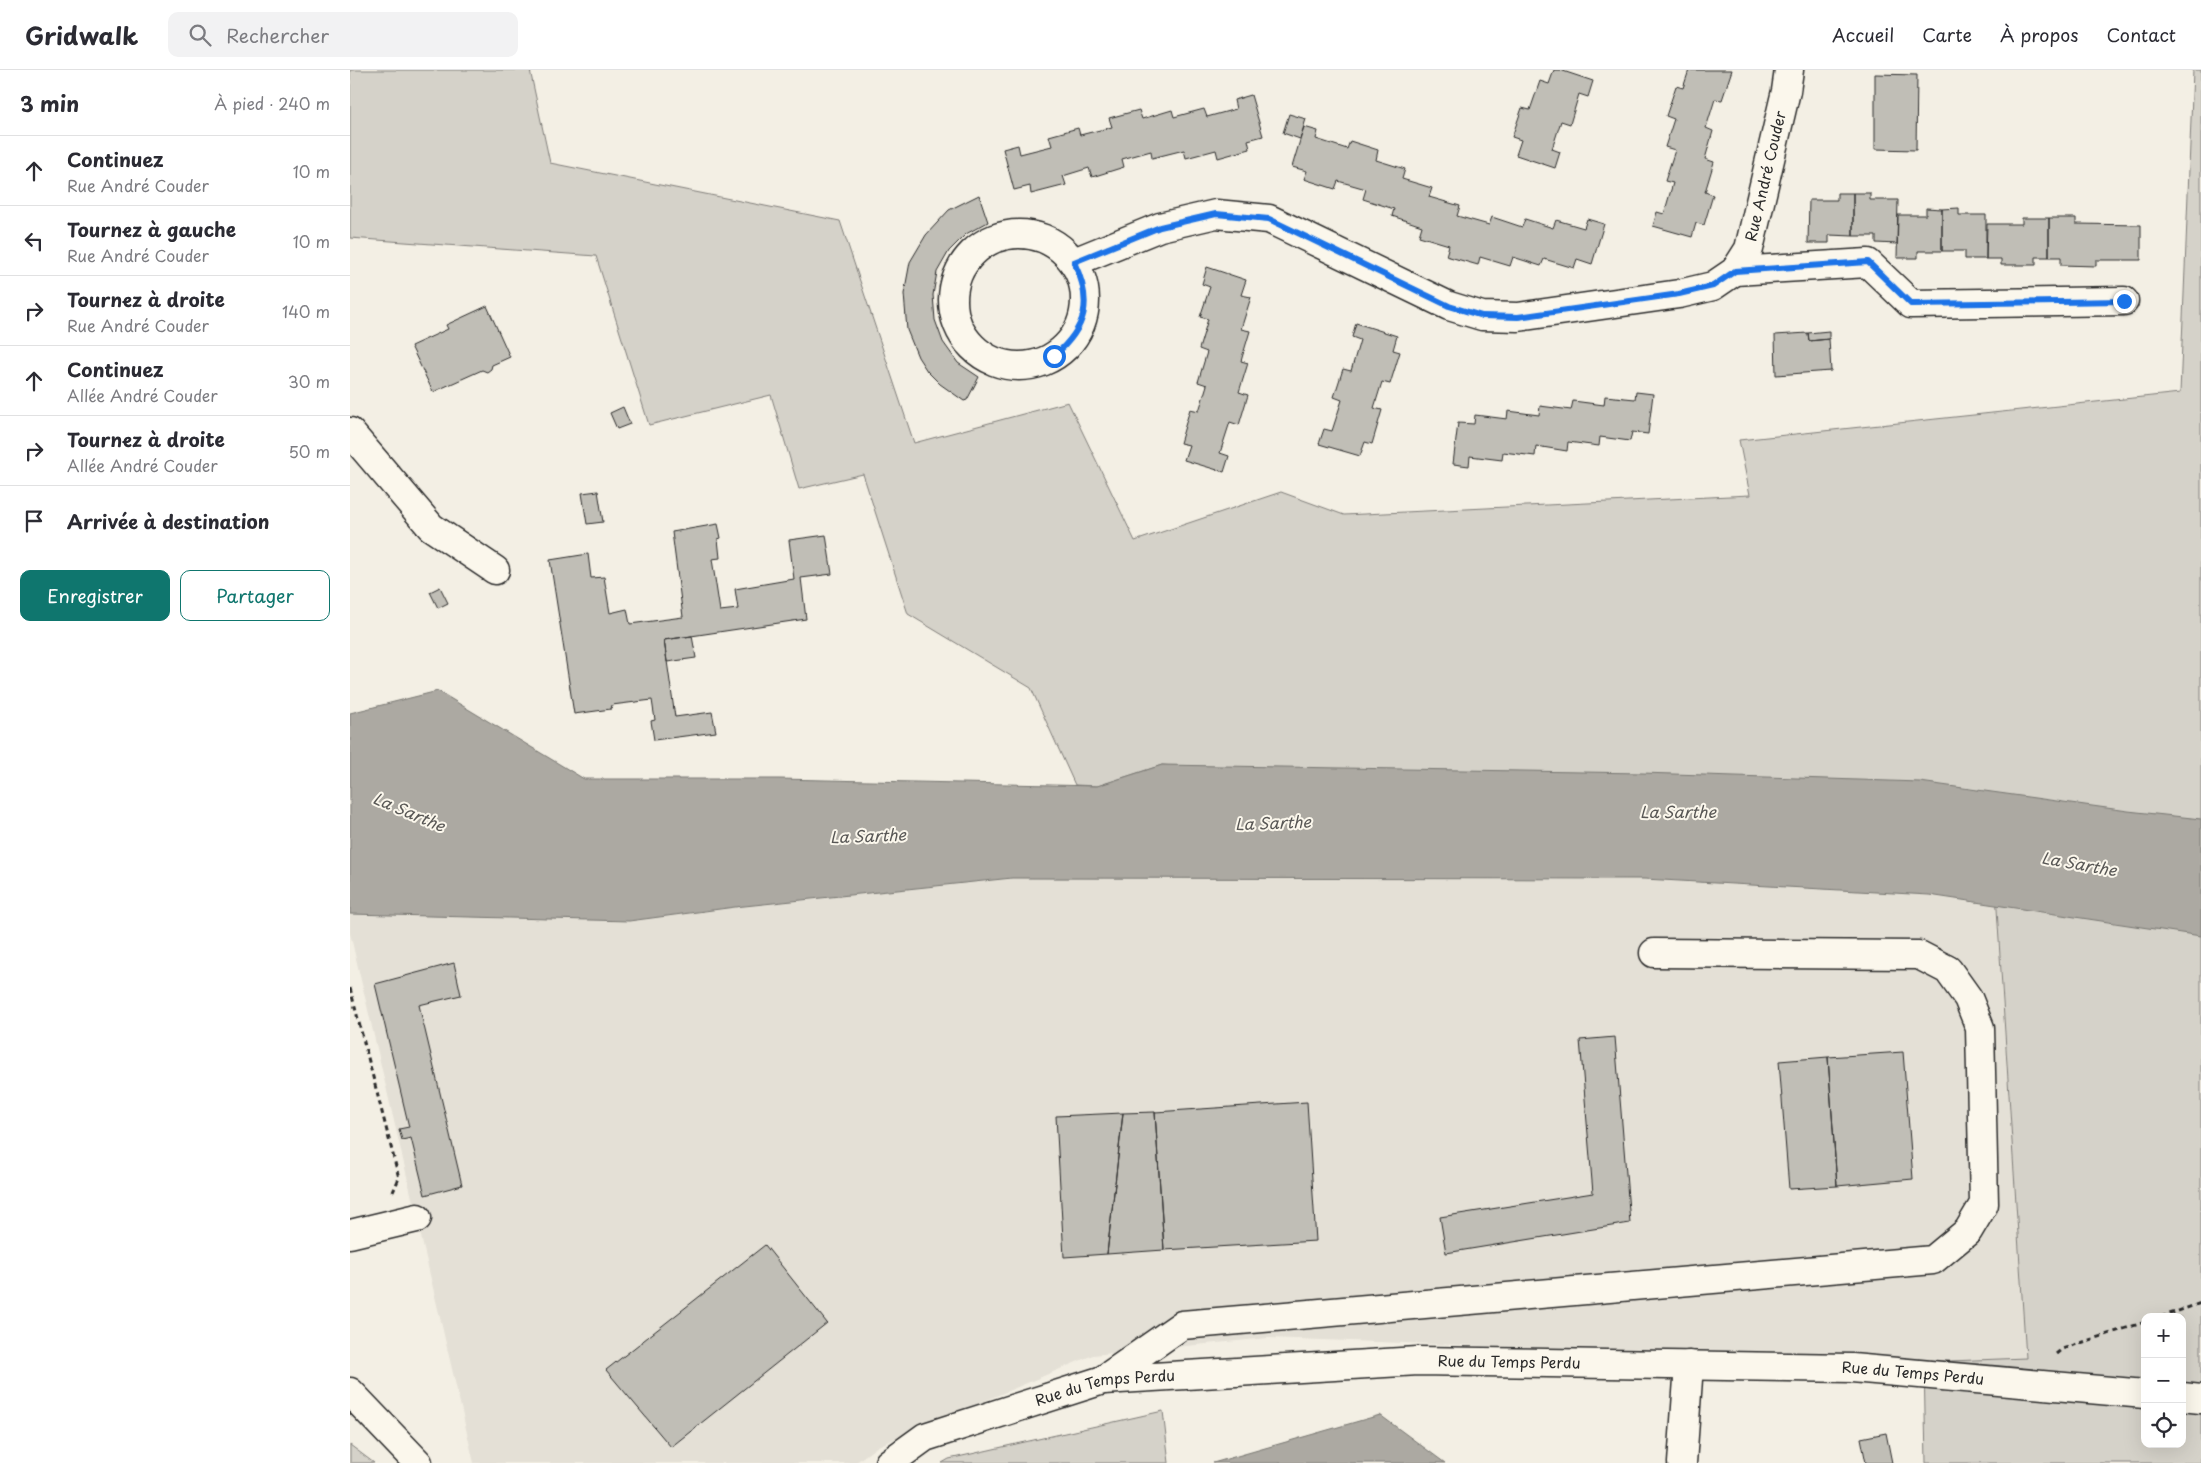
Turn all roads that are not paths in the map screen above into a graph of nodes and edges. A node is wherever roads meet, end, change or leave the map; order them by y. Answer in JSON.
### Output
{"nodes":[{"id":1,"x":1789,"y":70,"type":"edge"},
{"id":2,"x":1074,"y":262,"type":"junction"},
{"id":3,"x":1735,"y":271,"type":"junction"},
{"id":4,"x":2124,"y":301,"type":"dead end"},
{"id":5,"x":350,"y":432,"type":"edge"},
{"id":6,"x":495,"y":570,"type":"dead end"},
{"id":7,"x":1654,"y":953,"type":"dead end"},
{"id":8,"x":417,"y":1218,"type":"dead end"},
{"id":9,"x":350,"y":1234,"type":"edge"},
{"id":10,"x":1689,"y":1365,"type":"junction"},
{"id":11,"x":1102,"y":1380,"type":"junction"},
{"id":12,"x":350,"y":1392,"type":"edge"},
{"id":13,"x":2141,"y":1394,"type":"edge"},
{"id":14,"x":2186,"y":1397,"type":"edge"},
{"id":15,"x":2201,"y":1399,"type":"edge"},
{"id":16,"x":418,"y":1463,"type":"edge"},
{"id":17,"x":889,"y":1463,"type":"edge"},
{"id":18,"x":1682,"y":1463,"type":"edge"}],
"edges":[{"from":1,"to":3,"type":"street","name":"Rue André Couder"},
{"from":2,"to":2,"type":"street"},
{"from":2,"to":3,"type":"street","name":"Rue André Couder"},
{"from":3,"to":4,"type":"street"},
{"from":5,"to":6,"type":"street"},
{"from":7,"to":11,"type":"street"},
{"from":8,"to":9,"type":"street"},
{"from":10,"to":11,"type":"street","name":"Rue du Temps Perdu"},
{"from":10,"to":13,"type":"street","name":"Rue du Temps Perdu"},
{"from":10,"to":18,"type":"street"},
{"from":11,"to":17,"type":"street","name":"Rue du Temps Perdu"},
{"from":12,"to":16,"type":"street"},
{"from":14,"to":15,"type":"street"}]}
